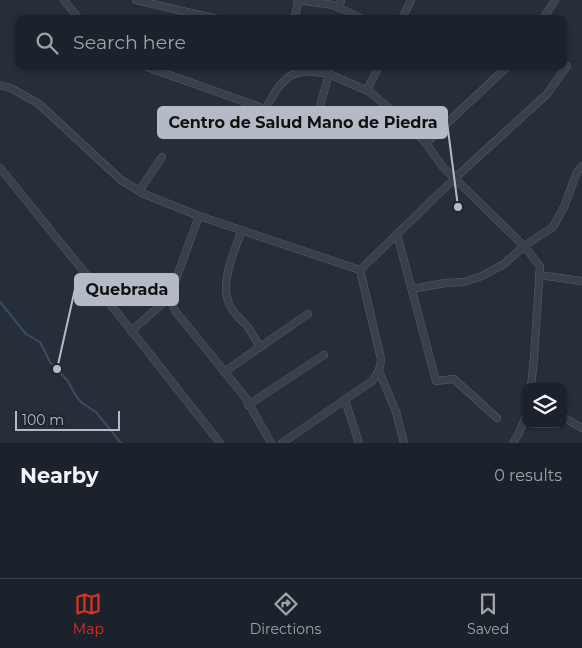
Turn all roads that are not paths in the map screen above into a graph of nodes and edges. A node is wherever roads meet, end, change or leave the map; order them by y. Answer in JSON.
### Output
{"nodes":[{"id":1,"x":64,"y":0,"type":"edge"},
{"id":2,"x":136,"y":0,"type":"edge"},
{"id":3,"x":298,"y":0,"type":"edge"},
{"id":4,"x":411,"y":0,"type":"edge"},
{"id":5,"x":555,"y":0,"type":"edge"},
{"id":6,"x":340,"y":4,"type":"edge"},
{"id":7,"x":76,"y":15,"type":"edge"},
{"id":8,"x":200,"y":15,"type":"edge"},
{"id":9,"x":295,"y":15,"type":"edge"},
{"id":10,"x":357,"y":15,"type":"edge"},
{"id":11,"x":404,"y":15,"type":"edge"},
{"id":12,"x":546,"y":15,"type":"edge"},
{"id":13,"x":155,"y":70,"type":"edge"},
{"id":14,"x":376,"y":70,"type":"edge"},
{"id":15,"x":504,"y":70,"type":"edge"},
{"id":16,"x":564,"y":70,"type":"edge"},
{"id":17,"x":329,"y":74,"type":"junction"},
{"id":18,"x":0,"y":85,"type":"edge"},
{"id":19,"x":367,"y":90,"type":"junction"},
{"id":20,"x":265,"y":109,"type":"junction"},
{"id":21,"x":426,"y":143,"type":"junction"},
{"id":22,"x":162,"y":157,"type":"dead end"},
{"id":23,"x":582,"y":166,"type":"edge"},
{"id":24,"x":0,"y":168,"type":"edge"},
{"id":25,"x":455,"y":178,"type":"junction"},
{"id":26,"x":139,"y":191,"type":"junction"},
{"id":27,"x":199,"y":216,"type":"junction"},
{"id":28,"x":242,"y":230,"type":"junction"},
{"id":29,"x":397,"y":234,"type":"junction"},
{"id":30,"x":524,"y":246,"type":"junction"},
{"id":31,"x":360,"y":270,"type":"junction"},
{"id":32,"x":540,"y":275,"type":"junction"},
{"id":33,"x":582,"y":281,"type":"edge"},
{"id":34,"x":412,"y":289,"type":"junction"},
{"id":35,"x":169,"y":298,"type":"junction"},
{"id":36,"x":308,"y":314,"type":"dead end"},
{"id":37,"x":131,"y":331,"type":"junction"},
{"id":38,"x":260,"y":347,"type":"junction"},
{"id":39,"x":324,"y":355,"type":"dead end"},
{"id":40,"x":379,"y":371,"type":"junction"},
{"id":41,"x":224,"y":372,"type":"junction"},
{"id":42,"x":531,"y":383,"type":"edge"},
{"id":43,"x":346,"y":400,"type":"junction"},
{"id":44,"x":248,"y":404,"type":"junction"},
{"id":45,"x":497,"y":418,"type":"dead end"},
{"id":46,"x":567,"y":419,"type":"edge"},
{"id":47,"x":522,"y":426,"type":"edge"},
{"id":48,"x":582,"y":428,"type":"edge"},
{"id":49,"x":220,"y":443,"type":"edge"},
{"id":50,"x":271,"y":443,"type":"edge"},
{"id":51,"x":282,"y":443,"type":"edge"},
{"id":52,"x":359,"y":443,"type":"edge"},
{"id":53,"x":404,"y":443,"type":"edge"},
{"id":54,"x":513,"y":443,"type":"edge"}],
"edges":[{"from":1,"to":7,"type":"street"},
{"from":2,"to":8,"type":"street"},
{"from":3,"to":6,"type":"street"},
{"from":3,"to":9,"type":"street"},
{"from":4,"to":11,"type":"street"},
{"from":5,"to":12,"type":"street"},
{"from":6,"to":10,"type":"street"},
{"from":13,"to":20,"type":"street"},
{"from":14,"to":19,"type":"street"},
{"from":15,"to":21,"type":"street"},
{"from":16,"to":25,"type":"street"},
{"from":17,"to":19,"type":"street"},
{"from":17,"to":20,"type":"street"},
{"from":17,"to":20,"type":"street"},
{"from":18,"to":26,"type":"street"},
{"from":19,"to":21,"type":"street"},
{"from":21,"to":25,"type":"street"},
{"from":22,"to":26,"type":"street"},
{"from":23,"to":30,"type":"street"},
{"from":24,"to":37,"type":"street"},
{"from":25,"to":29,"type":"street"},
{"from":25,"to":30,"type":"street"},
{"from":26,"to":27,"type":"street"},
{"from":27,"to":28,"type":"street"},
{"from":27,"to":35,"type":"street"},
{"from":28,"to":31,"type":"street"},
{"from":28,"to":38,"type":"street"},
{"from":29,"to":31,"type":"street"},
{"from":29,"to":34,"type":"street"},
{"from":30,"to":32,"type":"street"},
{"from":30,"to":34,"type":"street"},
{"from":31,"to":40,"type":"street"},
{"from":32,"to":33,"type":"street"},
{"from":32,"to":42,"type":"street"},
{"from":34,"to":45,"type":"street"},
{"from":35,"to":37,"type":"street"},
{"from":35,"to":41,"type":"street"},
{"from":36,"to":38,"type":"street"},
{"from":37,"to":49,"type":"street"},
{"from":38,"to":41,"type":"street"},
{"from":39,"to":44,"type":"street"},
{"from":40,"to":43,"type":"street"},
{"from":40,"to":53,"type":"street"},
{"from":41,"to":44,"type":"street"},
{"from":43,"to":51,"type":"street"},
{"from":43,"to":52,"type":"street"},
{"from":44,"to":50,"type":"street"},
{"from":46,"to":48,"type":"street"},
{"from":47,"to":54,"type":"street"}]}
